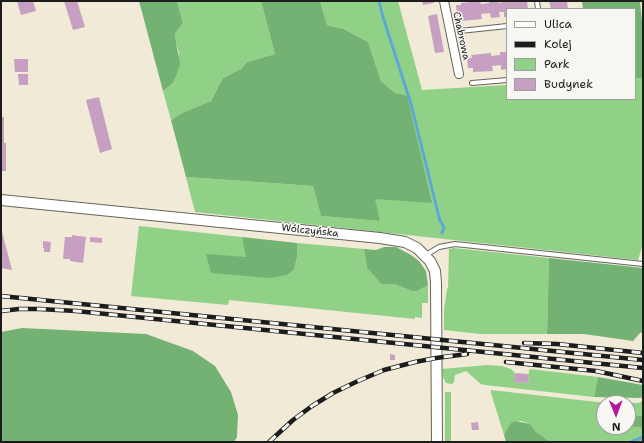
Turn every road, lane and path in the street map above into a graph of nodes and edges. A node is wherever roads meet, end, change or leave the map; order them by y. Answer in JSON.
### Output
{"nodes":[{"id":1,"x":444,"y":1,"type":"edge"},
{"id":2,"x":506,"y":26,"type":"edge"},
{"id":3,"x":460,"y":31,"type":"dead end"},
{"id":4,"x":459,"y":74,"type":"dead end"},
{"id":5,"x":506,"y":80,"type":"edge"},
{"id":6,"x":472,"y":83,"type":"dead end"},
{"id":7,"x":1,"y":200,"type":"edge"},
{"id":8,"x":426,"y":256,"type":"junction"},
{"id":9,"x":643,"y":264,"type":"edge"},
{"id":10,"x":437,"y":442,"type":"edge"}],
"edges":[{"from":1,"to":4,"type":"street","name":"Chabrowa"},
{"from":2,"to":3,"type":"lane"},
{"from":5,"to":6,"type":"lane"},
{"from":7,"to":8,"type":"street","name":"Wólczyńska"},
{"from":8,"to":9,"type":"lane"},
{"from":8,"to":10,"type":"street","name":"Wólczyńska"}]}
